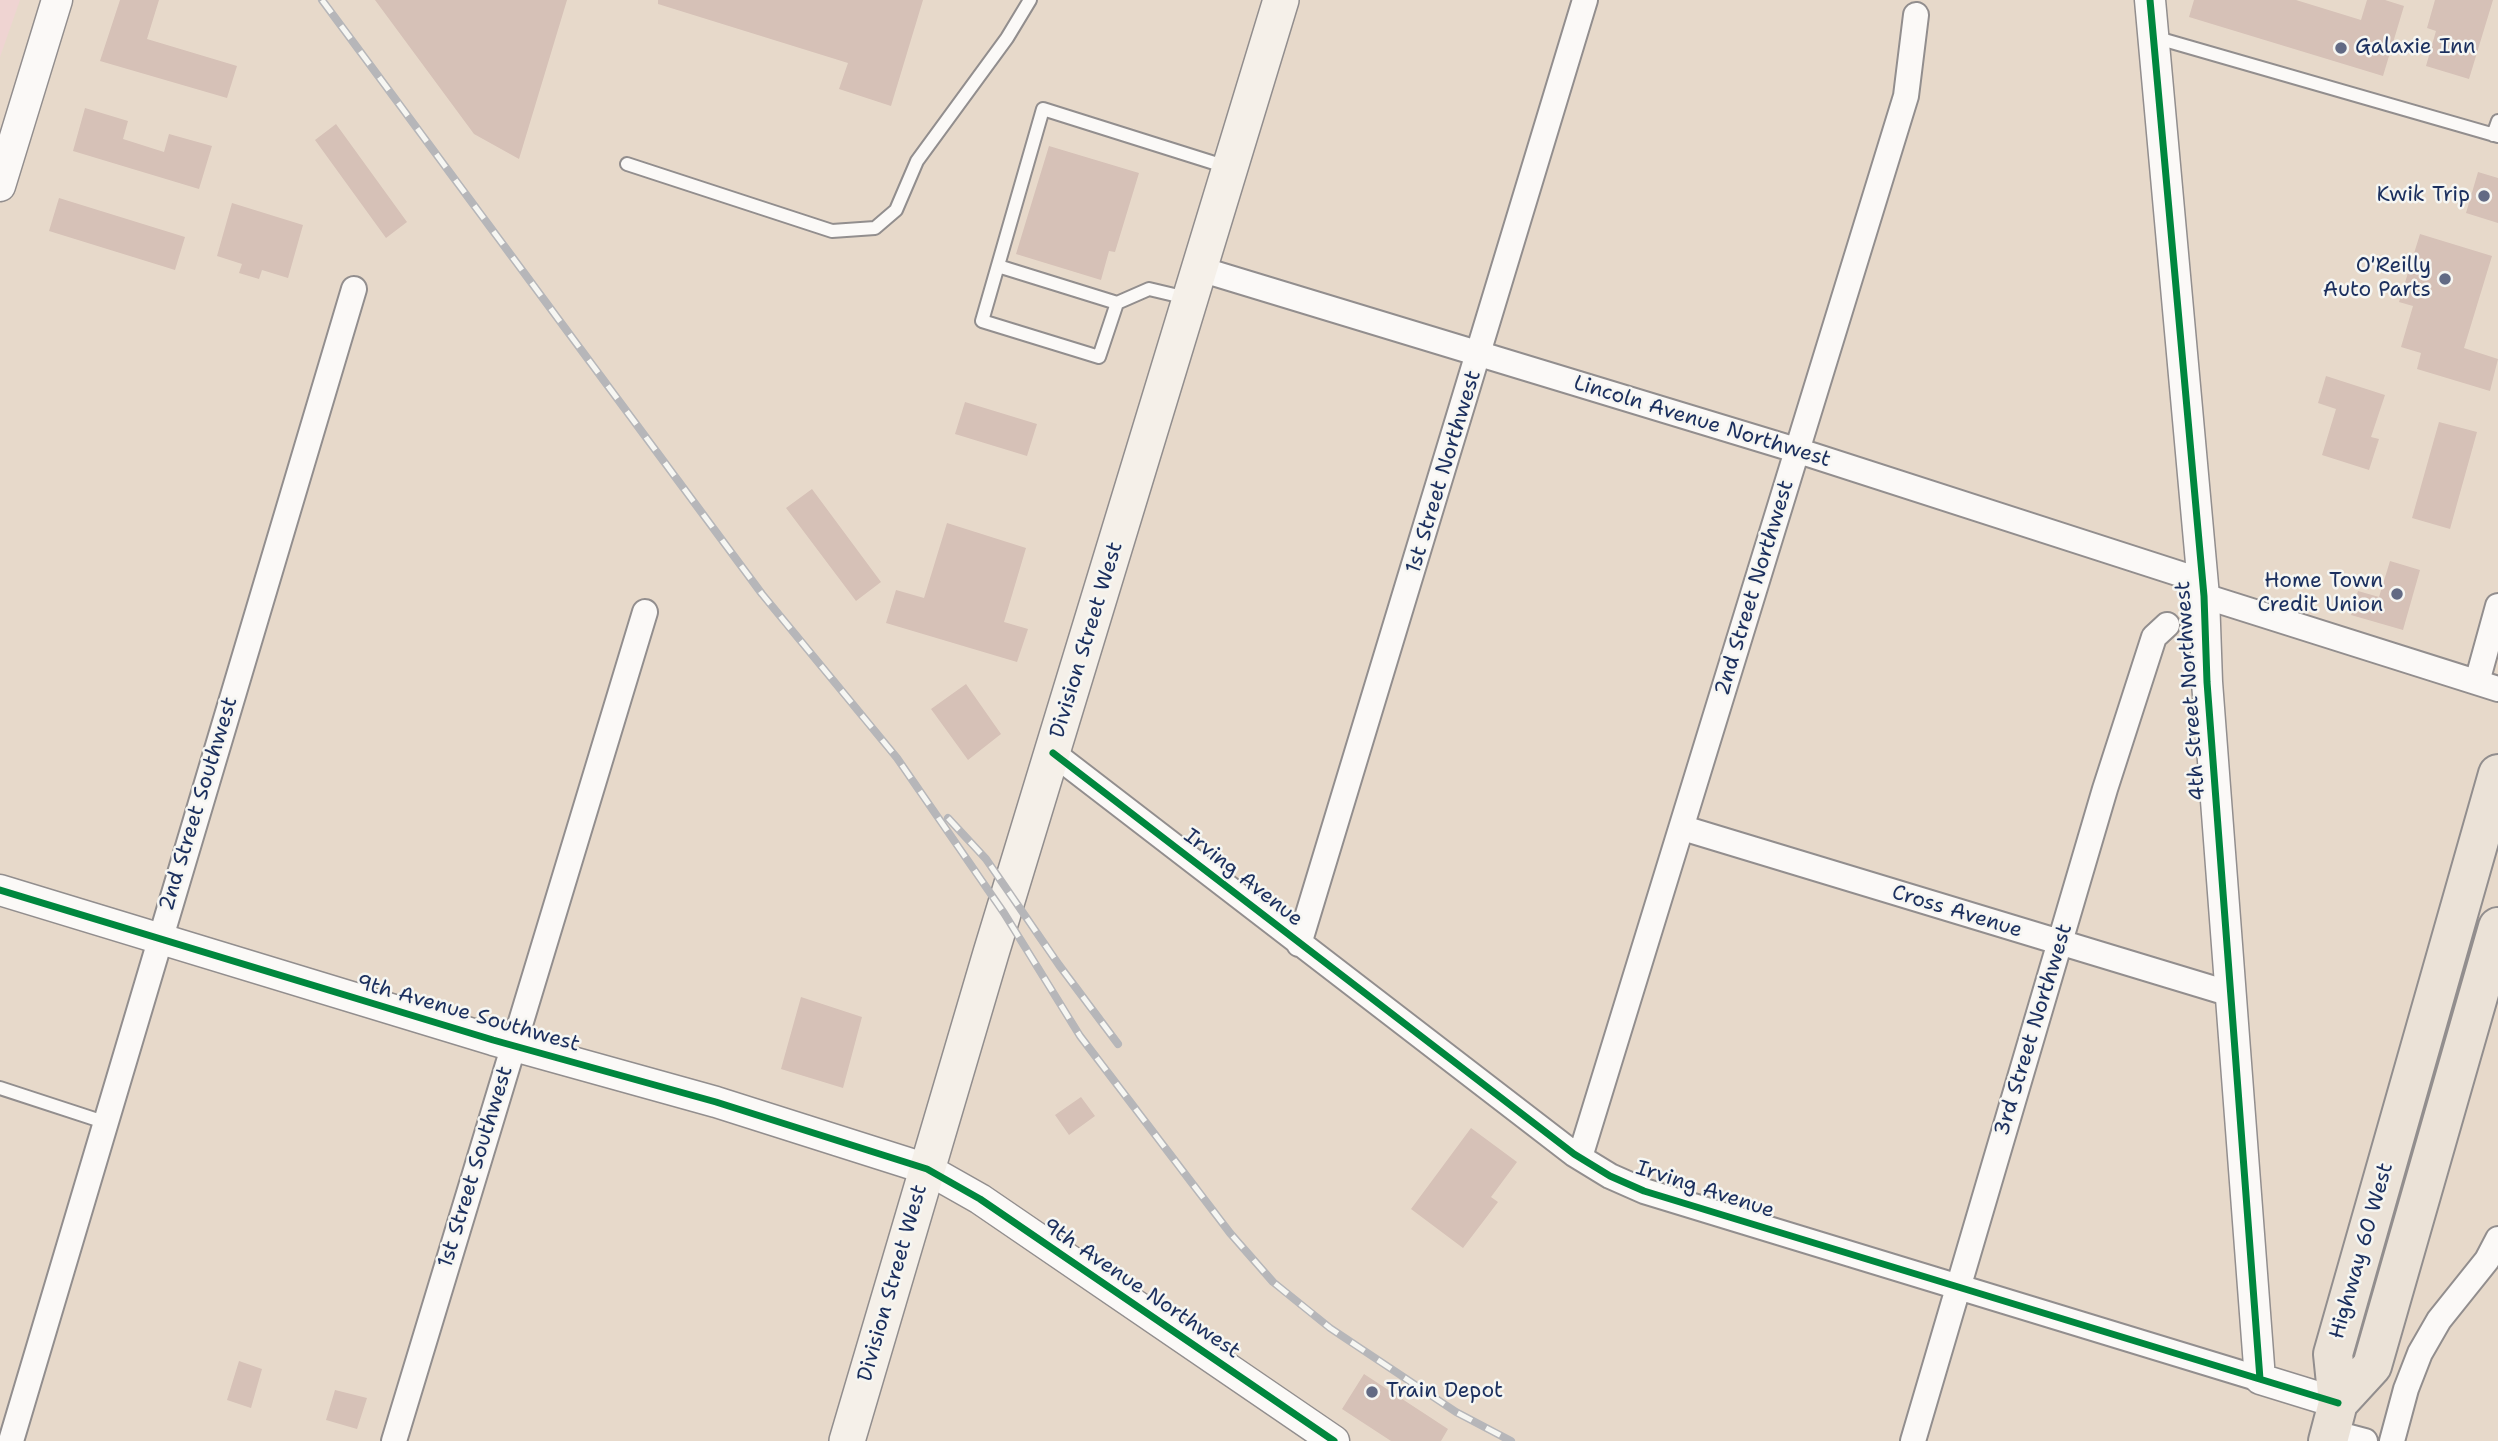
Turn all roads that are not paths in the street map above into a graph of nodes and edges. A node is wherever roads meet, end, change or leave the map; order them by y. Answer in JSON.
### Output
{"nodes":[{"id":1,"x":57,"y":0,"type":"edge"},
{"id":2,"x":1030,"y":0,"type":"edge"},
{"id":3,"x":1281,"y":0,"type":"edge"},
{"id":4,"x":1585,"y":0,"type":"edge"},
{"id":5,"x":2150,"y":0,"type":"edge"},
{"id":6,"x":1916,"y":8,"type":"edge"},
{"id":7,"x":2154,"y":37,"type":"junction"},
{"id":8,"x":2498,"y":121,"type":"edge"},
{"id":9,"x":2496,"y":135,"type":"edge"},
{"id":10,"x":627,"y":164,"type":"dead end"},
{"id":11,"x":1230,"y":168,"type":"junction"},
{"id":12,"x":0,"y":186,"type":"edge"},
{"id":13,"x":998,"y":266,"type":"junction"},
{"id":14,"x":1195,"y":283,"type":"junction"},
{"id":15,"x":354,"y":289,"type":"dead end"},
{"id":16,"x":1117,"y":303,"type":"junction"},
{"id":17,"x":1480,"y":354,"type":"junction"},
{"id":18,"x":1796,"y":450,"type":"junction"},
{"id":19,"x":2203,"y":589,"type":"junction"},
{"id":20,"x":2498,"y":606,"type":"edge"},
{"id":21,"x":645,"y":612,"type":"dead end"},
{"id":22,"x":2167,"y":625,"type":"dead end"},
{"id":23,"x":2487,"y":685,"type":"edge"},
{"id":24,"x":1053,"y":753,"type":"junction"},
{"id":25,"x":2498,"y":774,"type":"edge"},
{"id":26,"x":1683,"y":828,"type":"junction"},
{"id":27,"x":0,"y":890,"type":"edge"},
{"id":28,"x":2498,"y":927,"type":"edge"},
{"id":29,"x":158,"y":941,"type":"junction"},
{"id":30,"x":2060,"y":943,"type":"junction"},
{"id":31,"x":1299,"y":944,"type":"junction"},
{"id":32,"x":2231,"y":994,"type":"junction"},
{"id":33,"x":512,"y":1046,"type":"junction"},
{"id":34,"x":0,"y":1088,"type":"edge"},
{"id":35,"x":104,"y":1122,"type":"junction"},
{"id":36,"x":1580,"y":1157,"type":"junction"},
{"id":37,"x":927,"y":1169,"type":"junction"},
{"id":38,"x":2498,"y":1239,"type":"edge"},
{"id":39,"x":1957,"y":1287,"type":"junction"},
{"id":40,"x":2260,"y":1379,"type":"junction"},
{"id":41,"x":2340,"y":1429,"type":"edge"},
{"id":42,"x":12,"y":1441,"type":"edge"},
{"id":43,"x":394,"y":1441,"type":"edge"},
{"id":44,"x":847,"y":1441,"type":"edge"},
{"id":45,"x":1334,"y":1441,"type":"edge"},
{"id":46,"x":1913,"y":1441,"type":"edge"},
{"id":47,"x":2392,"y":1441,"type":"edge"}],
"edges":[{"from":1,"to":12,"type":"street"},
{"from":2,"to":10,"type":"lane"},
{"from":3,"to":11,"type":"main road","name":"Division Street West"},
{"from":4,"to":17,"type":"street","name":"1st Street Northwest"},
{"from":5,"to":7,"type":"street","name":"4th Street Northwest"},
{"from":6,"to":18,"type":"street","name":"2nd Street Northwest"},
{"from":7,"to":9,"type":"lane"},
{"from":7,"to":19,"type":"street","name":"4th Street Northwest"},
{"from":8,"to":9,"type":"lane"},
{"from":11,"to":13,"type":"lane"},
{"from":11,"to":14,"type":"main road","name":"Division Street West"},
{"from":13,"to":16,"type":"lane"},
{"from":13,"to":16,"type":"lane"},
{"from":14,"to":16,"type":"lane"},
{"from":14,"to":17,"type":"street","name":"Lincoln Avenue Northwest"},
{"from":14,"to":24,"type":"main road","name":"Division Street West"},
{"from":15,"to":29,"type":"street","name":"2nd Street Southwest"},
{"from":17,"to":18,"type":"street","name":"Lincoln Avenue Northwest"},
{"from":17,"to":31,"type":"street","name":"1st Street Northwest"},
{"from":18,"to":19,"type":"street","name":"Lincoln Avenue Northwest"},
{"from":18,"to":26,"type":"street","name":"2nd Street Northwest"},
{"from":19,"to":23,"type":"street","name":"Lincoln Avenue Northwest"},
{"from":19,"to":32,"type":"street","name":"4th Street Northwest"},
{"from":20,"to":23,"type":"street"},
{"from":21,"to":33,"type":"street","name":"1st Street Southwest"},
{"from":22,"to":30,"type":"street","name":"3rd Street Northwest"},
{"from":24,"to":31,"type":"street","name":"Irving Avenue"},
{"from":24,"to":37,"type":"main road","name":"Division Street West"},
{"from":25,"to":41,"type":"main road","name":"Highway 60 West"},
{"from":26,"to":30,"type":"street","name":"Cross Avenue"},
{"from":26,"to":36,"type":"street","name":"2nd Street Northwest"},
{"from":27,"to":29,"type":"street","name":"9th Avenue Southwest"},
{"from":28,"to":41,"type":"main road","name":"Highway 60 West"},
{"from":29,"to":33,"type":"street","name":"9th Avenue Southwest"},
{"from":29,"to":35,"type":"street","name":"2nd Street Southwest"},
{"from":30,"to":32,"type":"street","name":"Cross Avenue"},
{"from":30,"to":39,"type":"street","name":"3rd Street Northwest"},
{"from":31,"to":36,"type":"street","name":"Irving Avenue"},
{"from":32,"to":40,"type":"street","name":"4th Street Northwest"},
{"from":33,"to":37,"type":"street","name":"9th Avenue Southwest"},
{"from":33,"to":43,"type":"street","name":"1st Street Southwest"},
{"from":34,"to":35,"type":"lane"},
{"from":35,"to":42,"type":"street","name":"2nd Street Southwest"},
{"from":36,"to":39,"type":"street","name":"Irving Avenue"},
{"from":37,"to":44,"type":"main road","name":"Division Street West"},
{"from":37,"to":45,"type":"street","name":"9th Avenue Northwest"},
{"from":38,"to":47,"type":"street"},
{"from":39,"to":40,"type":"street","name":"Irving Avenue"},
{"from":39,"to":46,"type":"street","name":"3rd Street Northwest"},
{"from":40,"to":41,"type":"street","name":"Irving Avenue"}]}
